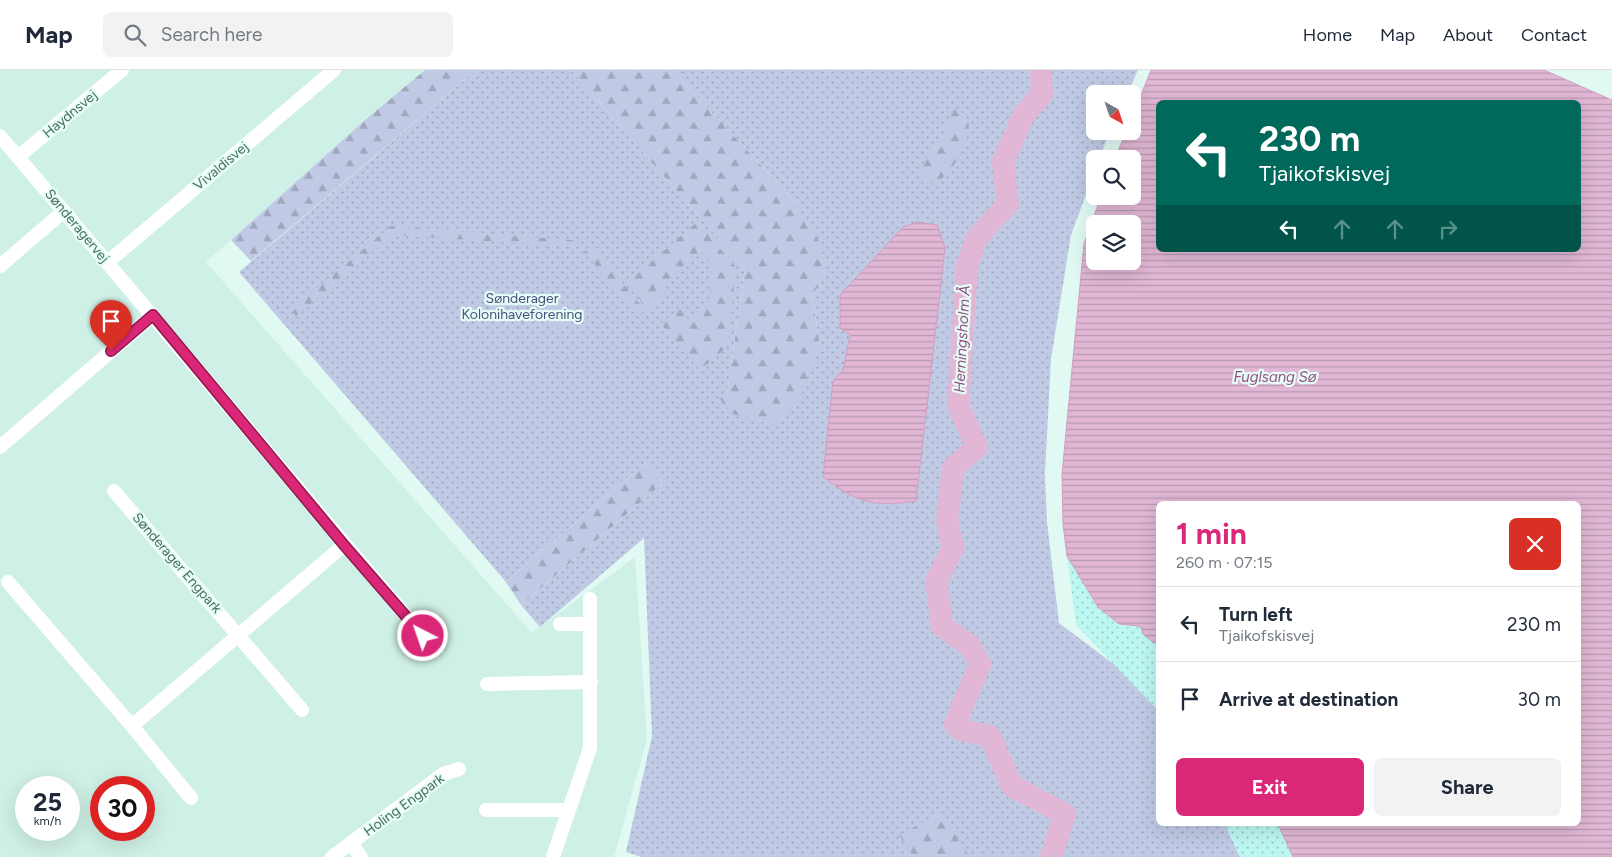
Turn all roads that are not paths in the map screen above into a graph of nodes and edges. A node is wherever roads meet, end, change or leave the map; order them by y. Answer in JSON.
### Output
{"nodes":[{"id":1,"x":122,"y":70,"type":"edge"},
{"id":2,"x":334,"y":70,"type":"edge"},
{"id":3,"x":0,"y":136,"type":"edge"},
{"id":4,"x":18,"y":157,"type":"junction"},
{"id":5,"x":64,"y":211,"type":"junction"},
{"id":6,"x":108,"y":262,"type":"junction"},
{"id":7,"x":0,"y":266,"type":"edge"},
{"id":8,"x":153,"y":315,"type":"junction"},
{"id":9,"x":0,"y":446,"type":"edge"},
{"id":10,"x":114,"y":491,"type":"dead end"},
{"id":11,"x":344,"y":545,"type":"junction"},
{"id":12,"x":8,"y":582,"type":"dead end"},
{"id":13,"x":590,"y":599,"type":"dead end"},
{"id":14,"x":560,"y":624,"type":"dead end"},
{"id":15,"x":590,"y":624,"type":"junction"},
{"id":16,"x":240,"y":635,"type":"junction"},
{"id":17,"x":423,"y":636,"type":"dead end"},
{"id":18,"x":591,"y":682,"type":"junction"},
{"id":19,"x":487,"y":684,"type":"dead end"},
{"id":20,"x":302,"y":710,"type":"dead end"},
{"id":21,"x":132,"y":726,"type":"junction"},
{"id":22,"x":458,"y":769,"type":"dead end"},
{"id":23,"x":191,"y":798,"type":"dead end"},
{"id":24,"x":486,"y":810,"type":"dead end"},
{"id":25,"x":569,"y":810,"type":"junction"},
{"id":26,"x":351,"y":843,"type":"junction"},
{"id":27,"x":332,"y":857,"type":"edge"},
{"id":28,"x":361,"y":857,"type":"edge"},
{"id":29,"x":553,"y":857,"type":"edge"}],
"edges":[{"from":1,"to":4,"type":"street","name":"Haydnsvej"},
{"from":2,"to":6,"type":"street","name":"Vivaldisvej"},
{"from":3,"to":4,"type":"street","name":"Sønderagervej"},
{"from":4,"to":5,"type":"street","name":"Sønderagervej"},
{"from":5,"to":6,"type":"street","name":"Sønderagervej"},
{"from":5,"to":7,"type":"street"},
{"from":6,"to":8,"type":"street","name":"Sønderagervej"},
{"from":8,"to":9,"type":"street"},
{"from":8,"to":11,"type":"street"},
{"from":10,"to":16,"type":"street","name":"Sønderager Engpark"},
{"from":11,"to":16,"type":"street"},
{"from":11,"to":17,"type":"street"},
{"from":12,"to":21,"type":"street"},
{"from":13,"to":15,"type":"street"},
{"from":14,"to":15,"type":"street"},
{"from":15,"to":18,"type":"street"},
{"from":16,"to":20,"type":"street","name":"Sønderager Engpark"},
{"from":16,"to":21,"type":"street"},
{"from":18,"to":19,"type":"street"},
{"from":18,"to":25,"type":"street"},
{"from":21,"to":23,"type":"street"},
{"from":22,"to":26,"type":"street","name":"Holing Engpark"},
{"from":24,"to":25,"type":"street"},
{"from":25,"to":29,"type":"street"},
{"from":26,"to":27,"type":"street","name":"Holing Engpark"},
{"from":26,"to":28,"type":"street","name":"Holing Engpark"}]}
